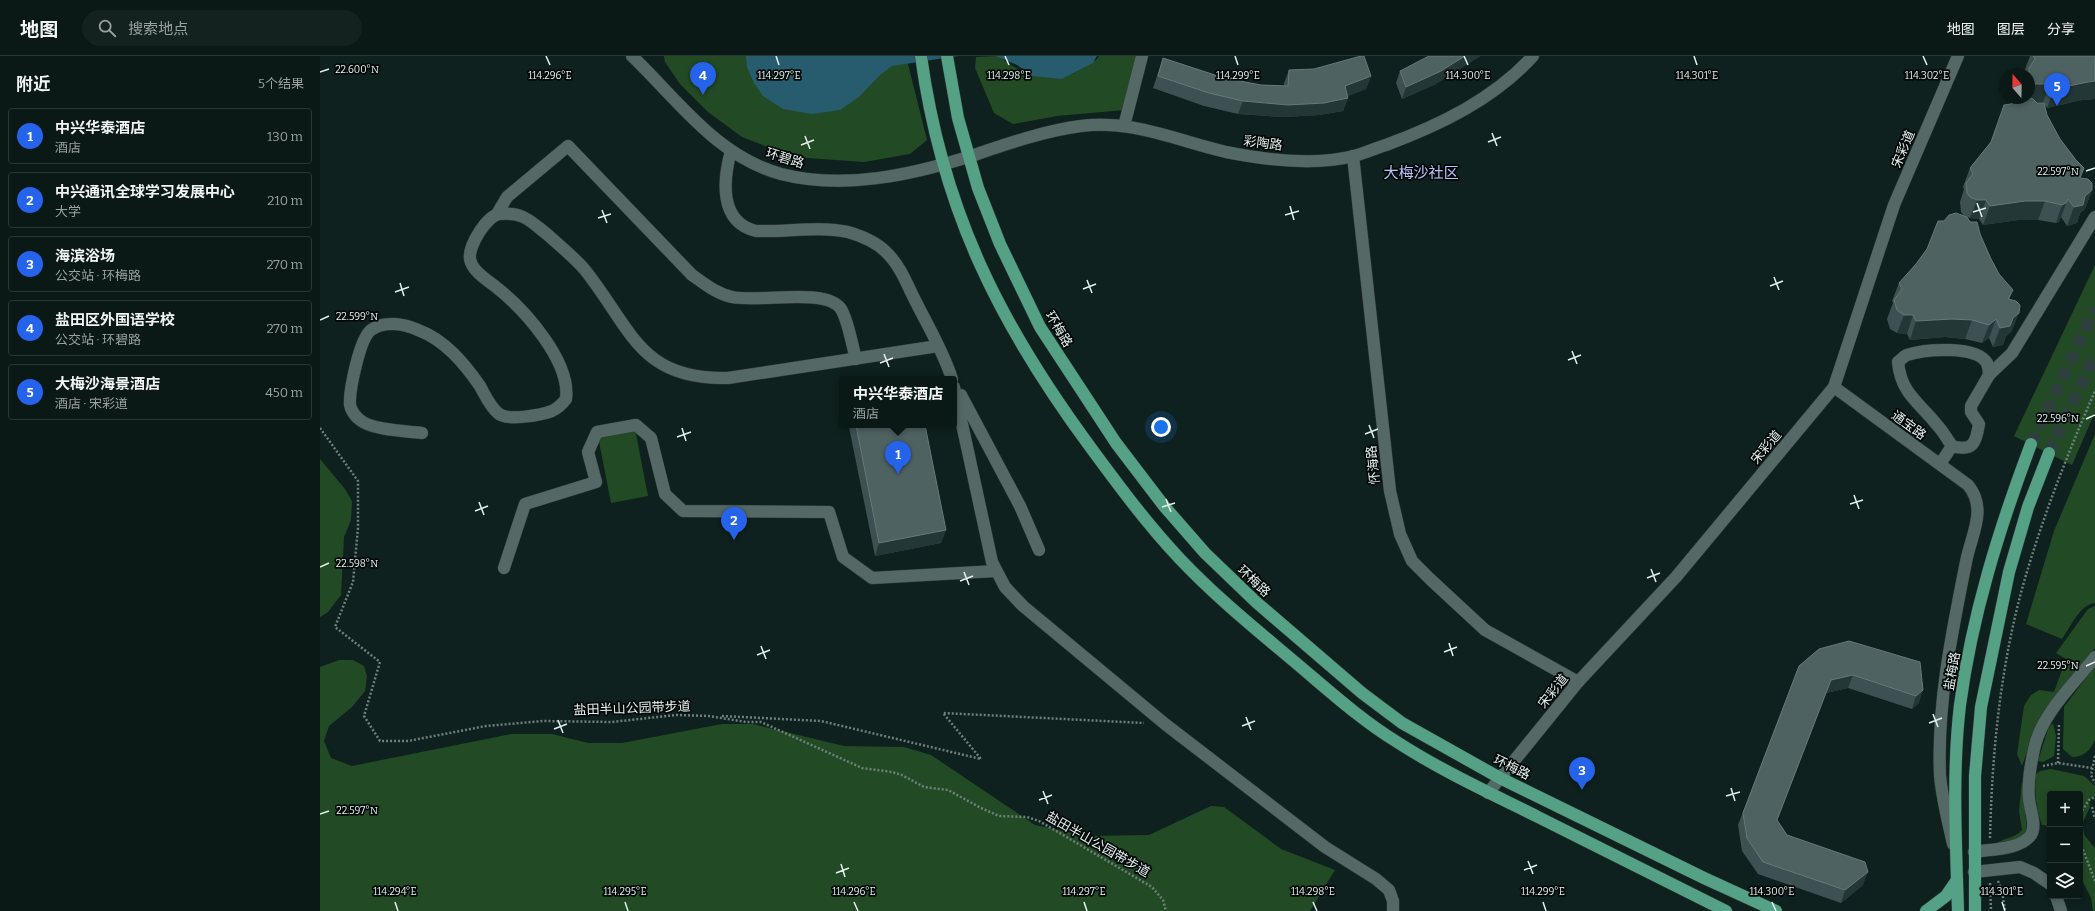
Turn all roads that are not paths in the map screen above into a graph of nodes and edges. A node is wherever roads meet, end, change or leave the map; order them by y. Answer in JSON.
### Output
{"nodes":[{"id":1,"x":632,"y":56,"type":"edge"},
{"id":2,"x":1142,"y":56,"type":"edge"},
{"id":3,"x":1533,"y":56,"type":"edge"},
{"id":4,"x":1958,"y":56,"type":"edge"},
{"id":5,"x":947,"y":59,"type":"edge"},
{"id":6,"x":922,"y":61,"type":"edge"},
{"id":7,"x":1124,"y":126,"type":"junction"},
{"id":8,"x":731,"y":151,"type":"junction"},
{"id":9,"x":969,"y":156,"type":"junction"},
{"id":10,"x":1353,"y":156,"type":"junction"},
{"id":11,"x":942,"y":163,"type":"junction"},
{"id":12,"x":497,"y":214,"type":"junction"},
{"id":13,"x":2095,"y":217,"type":"edge"},
{"id":14,"x":938,"y":346,"type":"junction"},
{"id":15,"x":856,"y":359,"type":"junction"},
{"id":16,"x":1989,"y":375,"type":"junction"},
{"id":17,"x":951,"y":376,"type":"edge"},
{"id":18,"x":957,"y":387,"type":"edge"},
{"id":19,"x":1834,"y":387,"type":"junction"},
{"id":20,"x":957,"y":401,"type":"edge"},
{"id":21,"x":422,"y":433,"type":"dead end"},
{"id":22,"x":2031,"y":444,"type":"tunnel mouth"},
{"id":23,"x":1952,"y":446,"type":"junction"},
{"id":24,"x":2049,"y":453,"type":"tunnel mouth"},
{"id":25,"x":1940,"y":464,"type":"junction"},
{"id":26,"x":1039,"y":550,"type":"dead end"},
{"id":27,"x":504,"y":568,"type":"dead end"},
{"id":28,"x":996,"y":571,"type":"junction"},
{"id":29,"x":2095,"y":657,"type":"edge"},
{"id":30,"x":1578,"y":682,"type":"junction"},
{"id":31,"x":1500,"y":778,"type":"junction"},
{"id":32,"x":1488,"y":793,"type":"junction"},
{"id":33,"x":1974,"y":852,"type":"junction"},
{"id":34,"x":1956,"y":858,"type":"junction"},
{"id":35,"x":1974,"y":872,"type":"junction"},
{"id":36,"x":1957,"y":880,"type":"junction"},
{"id":37,"x":2047,"y":882,"type":"edge"},
{"id":38,"x":2057,"y":899,"type":"edge"},
{"id":39,"x":1393,"y":911,"type":"edge"},
{"id":40,"x":1726,"y":911,"type":"edge"},
{"id":41,"x":1776,"y":911,"type":"edge"},
{"id":42,"x":1926,"y":911,"type":"edge"},
{"id":43,"x":1958,"y":911,"type":"edge"},
{"id":44,"x":1975,"y":911,"type":"edge"},
{"id":45,"x":2061,"y":911,"type":"edge"}],
"edges":[{"from":1,"to":8,"type":"street","name":"环碧路"},
{"from":2,"to":7,"type":"street"},
{"from":3,"to":10,"type":"street","name":"彩陶路"},
{"from":4,"to":19,"type":"street","name":"宋彩道"},
{"from":5,"to":9,"type":"main road","name":"环梅路"},
{"from":6,"to":11,"type":"main road"},
{"from":7,"to":9,"type":"street","name":"彩陶路"},
{"from":7,"to":10,"type":"street","name":"彩陶路"},
{"from":8,"to":11,"type":"street","name":"环碧路"},
{"from":8,"to":14,"type":"street"},
{"from":9,"to":11,"type":"street","name":"环碧路"},
{"from":9,"to":31,"type":"main road","name":"环梅路"},
{"from":10,"to":30,"type":"street","name":"怀海路"},
{"from":11,"to":32,"type":"main road"},
{"from":12,"to":15,"type":"street"},
{"from":12,"to":15,"type":"street"},
{"from":12,"to":21,"type":"street"},
{"from":13,"to":16,"type":"street"},
{"from":14,"to":15,"type":"street"},
{"from":14,"to":17,"type":"street"},
{"from":16,"to":23,"type":"street"},
{"from":16,"to":23,"type":"street"},
{"from":18,"to":26,"type":"street"},
{"from":19,"to":25,"type":"street","name":"通宝路"},
{"from":19,"to":30,"type":"street","name":"宋彩道"},
{"from":20,"to":28,"type":"street"},
{"from":22,"to":34,"type":"main road","name":"盐梅路"},
{"from":23,"to":25,"type":"street"},
{"from":24,"to":33,"type":"main road"},
{"from":25,"to":34,"type":"street","name":"通宝路"},
{"from":27,"to":28,"type":"street"},
{"from":28,"to":39,"type":"street"},
{"from":29,"to":33,"type":"street"},
{"from":30,"to":31,"type":"street","name":"宋彩道"},
{"from":31,"to":32,"type":"street","name":"宋彩道"},
{"from":31,"to":41,"type":"main road","name":"环梅路"},
{"from":32,"to":40,"type":"main road"},
{"from":33,"to":35,"type":"main road"},
{"from":34,"to":36,"type":"main road","name":"盐梅路"},
{"from":35,"to":37,"type":"street"},
{"from":35,"to":44,"type":"main road"},
{"from":36,"to":42,"type":"main road"},
{"from":36,"to":43,"type":"main road","name":"盐梅路"},
{"from":38,"to":45,"type":"street"}]}
